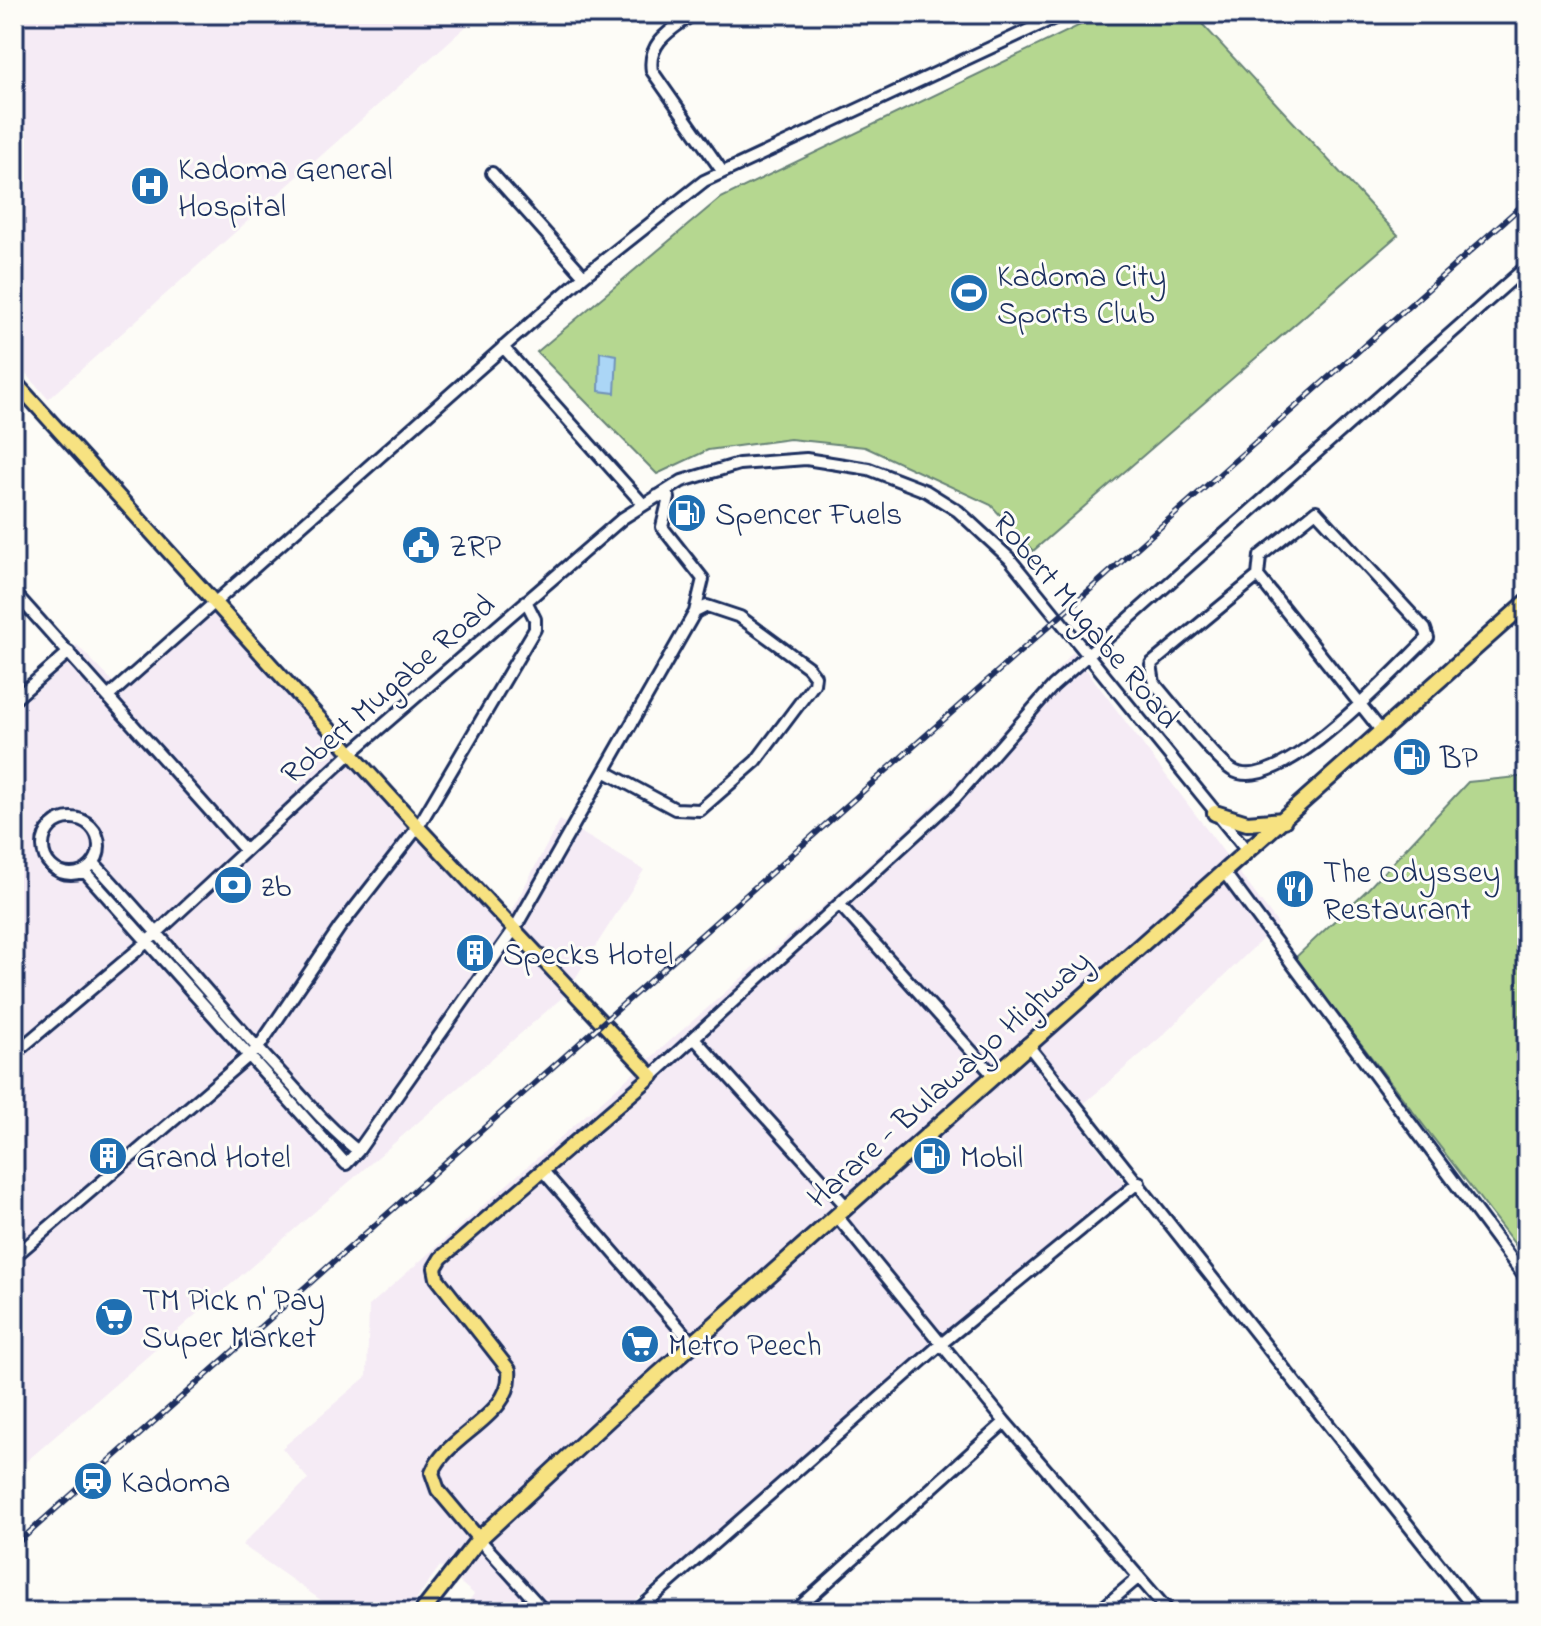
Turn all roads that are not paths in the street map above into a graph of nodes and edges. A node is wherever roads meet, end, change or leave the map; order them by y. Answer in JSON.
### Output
{"nodes":[{"id":1,"x":693,"y":14,"type":"edge"},
{"id":2,"x":1063,"y":14,"type":"edge"},
{"id":3,"x":722,"y":171,"type":"junction"},
{"id":4,"x":492,"y":173,"type":"dead end"},
{"id":5,"x":1527,"y":266,"type":"edge"},
{"id":6,"x":584,"y":276,"type":"junction"},
{"id":7,"x":503,"y":347,"type":"junction"},
{"id":8,"x":14,"y":381,"type":"edge"},
{"id":9,"x":26,"y":395,"type":"junction"},
{"id":10,"x":14,"y":406,"type":"edge"},
{"id":11,"x":657,"y":496,"type":"junction"},
{"id":12,"x":643,"y":504,"type":"junction"},
{"id":13,"x":1258,"y":576,"type":"junction"},
{"id":14,"x":14,"y":592,"type":"edge"},
{"id":15,"x":214,"y":601,"type":"junction"},
{"id":16,"x":526,"y":601,"type":"junction"},
{"id":17,"x":1527,"y":602,"type":"edge"},
{"id":18,"x":695,"y":612,"type":"junction"},
{"id":19,"x":69,"y":652,"type":"junction"},
{"id":20,"x":1088,"y":657,"type":"junction"},
{"id":21,"x":109,"y":696,"type":"junction"},
{"id":22,"x":14,"y":700,"type":"edge"},
{"id":23,"x":1358,"y":703,"type":"junction"},
{"id":24,"x":1383,"y":733,"type":"junction"},
{"id":25,"x":351,"y":753,"type":"junction"},
{"id":26,"x":606,"y":772,"type":"junction"},
{"id":27,"x":1215,"y":813,"type":"junction"},
{"id":28,"x":1284,"y":820,"type":"junction"},
{"id":29,"x":418,"y":827,"type":"junction"},
{"id":30,"x":244,"y":849,"type":"junction"},
{"id":31,"x":1248,"y":852,"type":"junction"},
{"id":32,"x":94,"y":863,"type":"junction"},
{"id":33,"x":84,"y":871,"type":"junction"},
{"id":34,"x":1224,"y":872,"type":"junction"},
{"id":35,"x":840,"y":905,"type":"junction"},
{"id":36,"x":515,"y":928,"type":"junction"},
{"id":37,"x":159,"y":932,"type":"junction"},
{"id":38,"x":147,"y":942,"type":"junction"},
{"id":39,"x":14,"y":1037,"type":"edge"},
{"id":40,"x":695,"y":1039,"type":"junction"},
{"id":41,"x":1027,"y":1044,"type":"junction"},
{"id":42,"x":18,"y":1050,"type":"edge"},
{"id":43,"x":253,"y":1052,"type":"junction"},
{"id":44,"x":993,"y":1075,"type":"junction"},
{"id":45,"x":652,"y":1076,"type":"junction"},
{"id":46,"x":358,"y":1151,"type":"junction"},
{"id":47,"x":543,"y":1171,"type":"junction"},
{"id":48,"x":1139,"y":1182,"type":"junction"},
{"id":49,"x":841,"y":1211,"type":"junction"},
{"id":50,"x":15,"y":1254,"type":"edge"},
{"id":51,"x":1527,"y":1280,"type":"edge"},
{"id":52,"x":693,"y":1344,"type":"junction"},
{"id":53,"x":941,"y":1344,"type":"junction"},
{"id":54,"x":1005,"y":1422,"type":"junction"},
{"id":55,"x":479,"y":1539,"type":"junction"},
{"id":56,"x":1139,"y":1577,"type":"junction"},
{"id":57,"x":1527,"y":1603,"type":"edge"},
{"id":58,"x":422,"y":1612,"type":"edge"},
{"id":59,"x":545,"y":1612,"type":"edge"},
{"id":60,"x":636,"y":1612,"type":"edge"},
{"id":61,"x":794,"y":1612,"type":"edge"},
{"id":62,"x":1098,"y":1612,"type":"edge"},
{"id":63,"x":1169,"y":1612,"type":"edge"},
{"id":64,"x":1477,"y":1612,"type":"edge"},
{"id":65,"x":1517,"y":1612,"type":"edge"}],
"edges":[{"from":1,"to":3,"type":"street"},
{"from":2,"to":3,"type":"street"},
{"from":3,"to":6,"type":"street"},
{"from":4,"to":6,"type":"street"},
{"from":5,"to":20,"type":"street"},
{"from":6,"to":7,"type":"street"},
{"from":7,"to":12,"type":"street"},
{"from":7,"to":15,"type":"street"},
{"from":8,"to":9,"type":"main road"},
{"from":9,"to":10,"type":"street"},
{"from":9,"to":15,"type":"main road"},
{"from":11,"to":12,"type":"street","name":"Robert Mugabe Road"},
{"from":11,"to":18,"type":"street"},
{"from":11,"to":20,"type":"street","name":"Robert Mugabe Road"},
{"from":12,"to":16,"type":"street","name":"Robert Mugabe Road"},
{"from":13,"to":23,"type":"street"},
{"from":13,"to":23,"type":"street"},
{"from":13,"to":23,"type":"street"},
{"from":14,"to":19,"type":"street"},
{"from":15,"to":21,"type":"street"},
{"from":15,"to":25,"type":"main road"},
{"from":16,"to":25,"type":"street","name":"Robert Mugabe Road"},
{"from":16,"to":29,"type":"street"},
{"from":17,"to":24,"type":"highway","name":"Harare - Bulawayo Highway"},
{"from":18,"to":26,"type":"street"},
{"from":18,"to":26,"type":"street"},
{"from":19,"to":21,"type":"street"},
{"from":19,"to":22,"type":"street"},
{"from":20,"to":27,"type":"street","name":"Robert Mugabe Road"},
{"from":20,"to":35,"type":"street"},
{"from":21,"to":30,"type":"street"},
{"from":23,"to":24,"type":"street"},
{"from":24,"to":28,"type":"highway","name":"Harare - Bulawayo Highway"},
{"from":25,"to":29,"type":"main road"},
{"from":25,"to":30,"type":"street","name":"Robert Mugabe Road"},
{"from":26,"to":36,"type":"street"},
{"from":27,"to":28,"type":"highway"},
{"from":27,"to":31,"type":"street","name":"Robert Mugabe Road"},
{"from":28,"to":31,"type":"highway","name":"Harare - Bulawayo Highway"},
{"from":29,"to":36,"type":"main road"},
{"from":29,"to":43,"type":"street"},
{"from":30,"to":37,"type":"street","name":"Robert Mugabe Road"},
{"from":31,"to":34,"type":"highway","name":"Harare - Bulawayo Highway"},
{"from":32,"to":33,"type":"street"},
{"from":32,"to":33,"type":"street"},
{"from":32,"to":37,"type":"street"},
{"from":33,"to":38,"type":"street"},
{"from":34,"to":41,"type":"highway","name":"Harare - Bulawayo Highway"},
{"from":34,"to":51,"type":"street"},
{"from":35,"to":40,"type":"street"},
{"from":35,"to":44,"type":"street"},
{"from":36,"to":45,"type":"main road"},
{"from":36,"to":46,"type":"street"},
{"from":37,"to":38,"type":"street","name":"Robert Mugabe Road"},
{"from":37,"to":43,"type":"street"},
{"from":38,"to":42,"type":"street","name":"Robert Mugabe Road"},
{"from":38,"to":43,"type":"street"},
{"from":39,"to":42,"type":"street"},
{"from":40,"to":45,"type":"street"},
{"from":40,"to":49,"type":"street"},
{"from":41,"to":44,"type":"highway","name":"Harare - Bulawayo Highway"},
{"from":41,"to":48,"type":"street"},
{"from":43,"to":46,"type":"street"},
{"from":43,"to":46,"type":"street"},
{"from":43,"to":50,"type":"street"},
{"from":44,"to":49,"type":"highway","name":"Harare - Bulawayo Highway"},
{"from":45,"to":47,"type":"main road"},
{"from":47,"to":52,"type":"street"},
{"from":47,"to":55,"type":"main road"},
{"from":48,"to":53,"type":"street"},
{"from":48,"to":64,"type":"street"},
{"from":49,"to":52,"type":"highway","name":"Harare - Bulawayo Highway"},
{"from":49,"to":53,"type":"street"},
{"from":52,"to":55,"type":"highway","name":"Harare - Bulawayo Highway"},
{"from":53,"to":54,"type":"street"},
{"from":53,"to":60,"type":"street"},
{"from":54,"to":56,"type":"street"},
{"from":54,"to":61,"type":"street"},
{"from":55,"to":58,"type":"highway","name":"Harare - Bulawayo Highway"},
{"from":55,"to":59,"type":"street"},
{"from":56,"to":62,"type":"street"},
{"from":56,"to":63,"type":"street"},
{"from":57,"to":65,"type":"street"}]}
